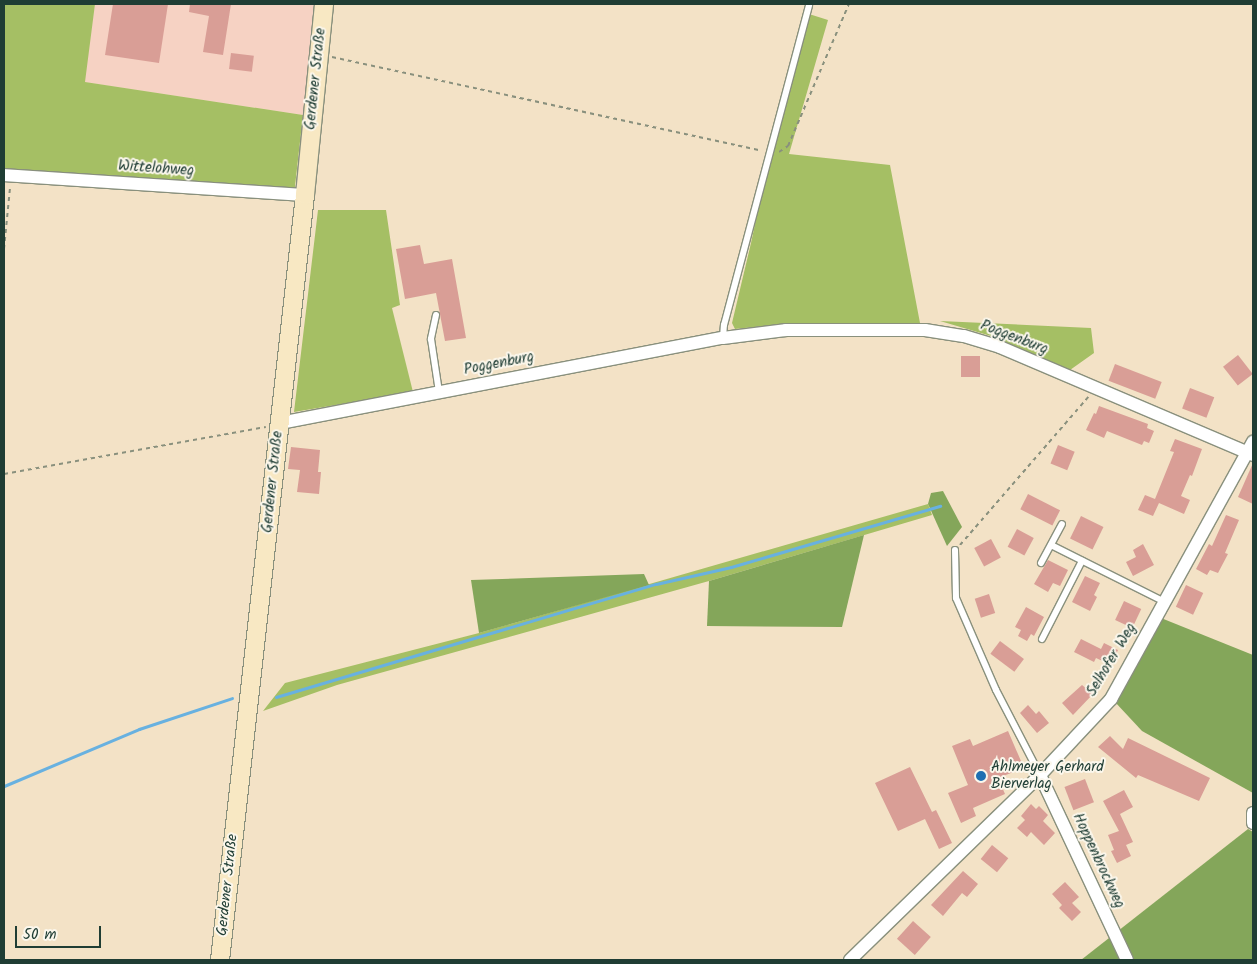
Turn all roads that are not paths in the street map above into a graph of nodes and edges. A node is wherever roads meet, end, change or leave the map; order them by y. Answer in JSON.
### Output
{"nodes":[{"id":1,"x":324,"y":4,"type":"edge"},
{"id":2,"x":809,"y":5,"type":"dead end"},
{"id":3,"x":7,"y":175,"type":"edge"},
{"id":4,"x":305,"y":195,"type":"junction"},
{"id":5,"x":436,"y":315,"type":"dead end"},
{"id":6,"x":723,"y":338,"type":"junction"},
{"id":7,"x":439,"y":392,"type":"junction"},
{"id":8,"x":280,"y":423,"type":"junction"},
{"id":9,"x":1251,"y":450,"type":"edge"},
{"id":10,"x":1062,"y":524,"type":"dead end"},
{"id":11,"x":1051,"y":545,"type":"junction"},
{"id":12,"x":955,"y":550,"type":"road end"},
{"id":13,"x":1082,"y":561,"type":"junction"},
{"id":14,"x":1041,"y":563,"type":"dead end"},
{"id":15,"x":1165,"y":602,"type":"junction"},
{"id":16,"x":1042,"y":639,"type":"dead end"},
{"id":17,"x":1040,"y":775,"type":"junction"},
{"id":18,"x":1253,"y":813,"type":"edge"},
{"id":19,"x":1253,"y":823,"type":"edge"},
{"id":20,"x":220,"y":960,"type":"edge"},
{"id":21,"x":850,"y":960,"type":"edge"},
{"id":22,"x":1127,"y":960,"type":"edge"}],
"edges":[{"from":1,"to":4,"type":"main road","name":"Gerdener Straße"},
{"from":2,"to":6,"type":"lane"},
{"from":3,"to":4,"type":"street","name":"Wittelohweg"},
{"from":4,"to":8,"type":"main road","name":"Gerdener Straße"},
{"from":5,"to":7,"type":"lane"},
{"from":6,"to":7,"type":"street","name":"Poggenburg"},
{"from":6,"to":9,"type":"street","name":"Poggenburg"},
{"from":7,"to":8,"type":"street","name":"Poggenburg"},
{"from":8,"to":20,"type":"main road","name":"Gerdener Straße"},
{"from":9,"to":15,"type":"street","name":"Selhofer Weg"},
{"from":10,"to":11,"type":"lane"},
{"from":11,"to":13,"type":"lane"},
{"from":11,"to":14,"type":"lane"},
{"from":12,"to":17,"type":"lane"},
{"from":13,"to":15,"type":"lane"},
{"from":13,"to":16,"type":"lane"},
{"from":15,"to":17,"type":"street","name":"Selhofer Weg"},
{"from":17,"to":21,"type":"street","name":"Selhofer Weg"},
{"from":17,"to":22,"type":"street","name":"Hoppenbrockweg"},
{"from":18,"to":19,"type":"street"}]}
